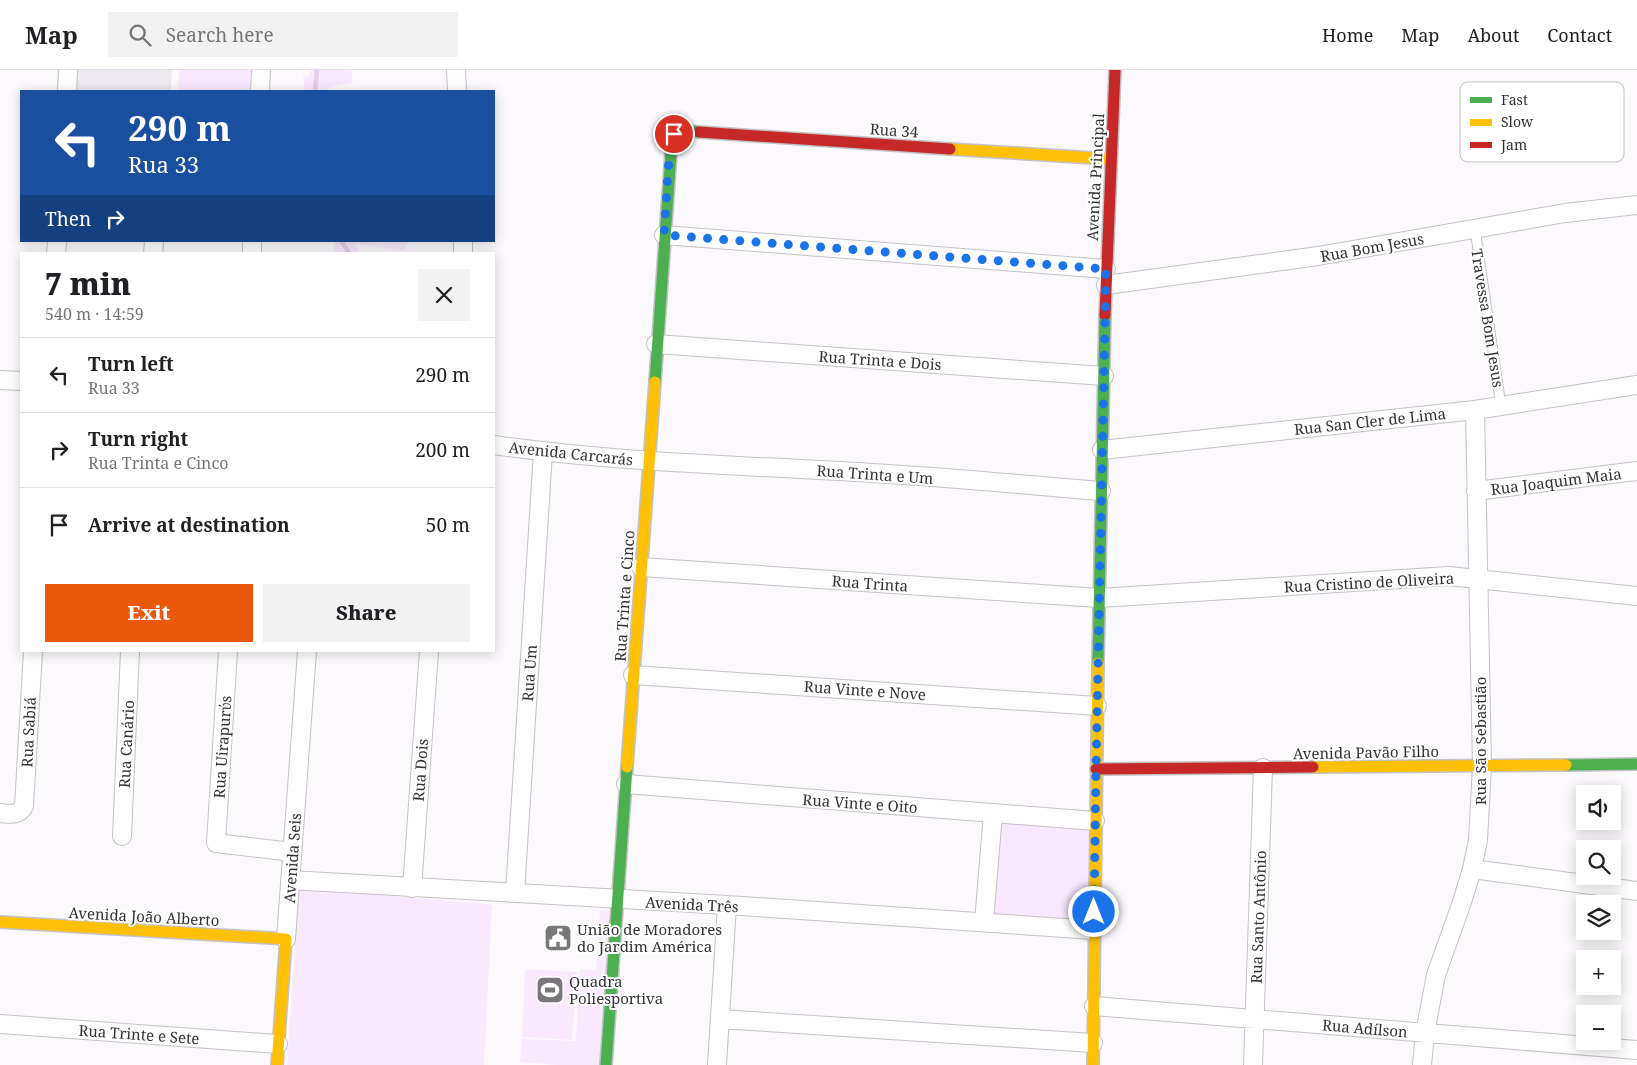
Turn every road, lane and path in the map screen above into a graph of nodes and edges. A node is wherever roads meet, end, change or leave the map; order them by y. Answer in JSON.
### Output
{"nodes":[{"id":1,"x":68,"y":70,"type":"edge"},
{"id":2,"x":261,"y":70,"type":"edge"},
{"id":3,"x":456,"y":70,"type":"edge"},
{"id":4,"x":1115,"y":70,"type":"edge"},
{"id":5,"x":67,"y":90,"type":"edge"},
{"id":6,"x":260,"y":90,"type":"edge"},
{"id":7,"x":457,"y":90,"type":"edge"},
{"id":8,"x":676,"y":132,"type":"joint"},
{"id":9,"x":1110,"y":159,"type":"junction"},
{"id":10,"x":1637,"y":204,"type":"edge"},
{"id":11,"x":1475,"y":229,"type":"junction"},
{"id":12,"x":664,"y":235,"type":"junction"},
{"id":13,"x":1106,"y":277,"type":"junction"},
{"id":14,"x":656,"y":344,"type":"junction"},
{"id":15,"x":1104,"y":376,"type":"junction"},
{"id":16,"x":0,"y":380,"type":"edge"},
{"id":17,"x":20,"y":381,"type":"edge"},
{"id":18,"x":1637,"y":385,"type":"edge"},
{"id":19,"x":1501,"y":406,"type":"junction"},
{"id":20,"x":1475,"y":410,"type":"junction"},
{"id":21,"x":495,"y":445,"type":"edge"},
{"id":22,"x":1102,"y":450,"type":"junction"},
{"id":23,"x":543,"y":452,"type":"junction"},
{"id":24,"x":648,"y":461,"type":"junction"},
{"id":25,"x":1637,"y":471,"type":"edge"},
{"id":26,"x":1102,"y":491,"type":"junction"},
{"id":27,"x":1476,"y":492,"type":"junction"},
{"id":28,"x":641,"y":567,"type":"junction"},
{"id":29,"x":1479,"y":578,"type":"junction"},
{"id":30,"x":1637,"y":596,"type":"edge"},
{"id":31,"x":1099,"y":598,"type":"junction"},
{"id":32,"x":33,"y":652,"type":"edge"},
{"id":33,"x":130,"y":652,"type":"edge"},
{"id":34,"x":228,"y":652,"type":"edge"},
{"id":35,"x":307,"y":652,"type":"edge"},
{"id":36,"x":429,"y":652,"type":"edge"},
{"id":37,"x":633,"y":675,"type":"junction"},
{"id":38,"x":1097,"y":706,"type":"junction"},
{"id":39,"x":1637,"y":764,"type":"edge"},
{"id":40,"x":1482,"y":766,"type":"junction"},
{"id":41,"x":1263,"y":768,"type":"junction"},
{"id":42,"x":1096,"y":769,"type":"junction"},
{"id":43,"x":626,"y":784,"type":"junction"},
{"id":44,"x":0,"y":813,"type":"edge"},
{"id":45,"x":993,"y":813,"type":"junction"},
{"id":46,"x":1095,"y":821,"type":"junction"},
{"id":47,"x":122,"y":836,"type":"dead end"},
{"id":48,"x":292,"y":852,"type":"junction"},
{"id":49,"x":1472,"y":869,"type":"junction"},
{"id":50,"x":290,"y":880,"type":"junction"},
{"id":51,"x":412,"y":888,"type":"junction"},
{"id":52,"x":1637,"y":891,"type":"edge"},
{"id":53,"x":515,"y":894,"type":"junction"},
{"id":54,"x":618,"y":900,"type":"junction"},
{"id":55,"x":727,"y":905,"type":"junction"},
{"id":56,"x":0,"y":922,"type":"edge"},
{"id":57,"x":984,"y":922,"type":"junction"},
{"id":58,"x":1094,"y":930,"type":"junction"},
{"id":59,"x":286,"y":939,"type":"junction"},
{"id":60,"x":1094,"y":1006,"type":"junction"},
{"id":61,"x":720,"y":1019,"type":"junction"},
{"id":62,"x":1255,"y":1019,"type":"junction"},
{"id":63,"x":0,"y":1024,"type":"edge"},
{"id":64,"x":1425,"y":1033,"type":"junction"},
{"id":65,"x":278,"y":1044,"type":"junction"},
{"id":66,"x":1093,"y":1044,"type":"junction"},
{"id":67,"x":1637,"y":1050,"type":"edge"},
{"id":68,"x":277,"y":1065,"type":"edge"},
{"id":69,"x":606,"y":1065,"type":"edge"},
{"id":70,"x":716,"y":1065,"type":"edge"},
{"id":71,"x":1092,"y":1065,"type":"edge"},
{"id":72,"x":1253,"y":1065,"type":"edge"},
{"id":73,"x":1422,"y":1065,"type":"edge"}],
"edges":[{"from":1,"to":5,"type":"street"},
{"from":2,"to":6,"type":"street"},
{"from":3,"to":7,"type":"street"},
{"from":4,"to":9,"type":"street","name":"Avenida Principal"},
{"from":8,"to":9,"type":"street","name":"Rua 34"},
{"from":8,"to":12,"type":"street","name":"Rua Trinta e Cinco"},
{"from":9,"to":13,"type":"street","name":"Avenida Principal"},
{"from":10,"to":11,"type":"street","name":"Rua Bom Jesus"},
{"from":11,"to":13,"type":"street","name":"Rua Bom Jesus"},
{"from":11,"to":19,"type":"lane","name":"Travessa Bom Jesus"},
{"from":12,"to":13,"type":"street","name":"Rua Bom Jesus"},
{"from":12,"to":14,"type":"street","name":"Rua Trinta e Cinco"},
{"from":13,"to":15,"type":"street","name":"Avenida Principal"},
{"from":14,"to":15,"type":"street","name":"Rua Trinta e Dois"},
{"from":14,"to":24,"type":"street","name":"Rua Trinta e Cinco"},
{"from":15,"to":22,"type":"street","name":"Avenida Principal"},
{"from":16,"to":17,"type":"street"},
{"from":18,"to":19,"type":"street","name":"Rua San Cler de Lima"},
{"from":19,"to":20,"type":"street","name":"Rua San Cler de Lima"},
{"from":20,"to":22,"type":"street","name":"Rua San Cler de Lima"},
{"from":20,"to":27,"type":"street","name":"Rua São Sebastião"},
{"from":21,"to":23,"type":"street","name":"Avenida Carcarás"},
{"from":22,"to":26,"type":"street","name":"Avenida Principal"},
{"from":23,"to":24,"type":"street","name":"Avenida Carcarás"},
{"from":23,"to":53,"type":"street","name":"Rua Um"},
{"from":24,"to":26,"type":"street","name":"Rua Trinta e Um"},
{"from":24,"to":28,"type":"street","name":"Rua Trinta e Cinco"},
{"from":25,"to":27,"type":"street","name":"Rua Joaquim Maia"},
{"from":26,"to":31,"type":"street","name":"Avenida Principal"},
{"from":27,"to":29,"type":"street","name":"Rua São Sebastião"},
{"from":28,"to":31,"type":"street","name":"Rua Trinta"},
{"from":28,"to":37,"type":"street","name":"Rua Trinta e Cinco"},
{"from":29,"to":30,"type":"street","name":"Rua Cristino de Oliveira"},
{"from":29,"to":31,"type":"street","name":"Rua Cristino de Oliveira"},
{"from":29,"to":40,"type":"street","name":"Rua São Sebastião"},
{"from":31,"to":38,"type":"street","name":"Avenida Principal"},
{"from":32,"to":44,"type":"street","name":"Rua Sabiá"},
{"from":33,"to":47,"type":"street","name":"Rua Canário"},
{"from":34,"to":48,"type":"street","name":"Rua Uirapurύs"},
{"from":35,"to":48,"type":"street","name":"Avenida Seis"},
{"from":36,"to":51,"type":"street","name":"Rua Dois"},
{"from":37,"to":38,"type":"street","name":"Rua Vinte e Nove"},
{"from":37,"to":43,"type":"street","name":"Rua Trinta e Cinco"},
{"from":38,"to":42,"type":"street","name":"Avenida Principal"},
{"from":39,"to":40,"type":"street","name":"Avenida Pavão Filho"},
{"from":40,"to":41,"type":"street","name":"Avenida Pavão Filho"},
{"from":40,"to":49,"type":"street","name":"Rua São Sebastião"},
{"from":41,"to":42,"type":"street","name":"Avenida Pavão Filho"},
{"from":41,"to":62,"type":"street","name":"Rua Santo Antônio"},
{"from":42,"to":46,"type":"street","name":"Avenida Principal"},
{"from":43,"to":45,"type":"street","name":"Rua Vinte e Oito"},
{"from":43,"to":54,"type":"street","name":"Rua Trinta e Cinco"},
{"from":45,"to":46,"type":"street","name":"Rua Vinte e Oito"},
{"from":45,"to":57,"type":"street"},
{"from":46,"to":58,"type":"street","name":"Avenida Principal"},
{"from":48,"to":50,"type":"street","name":"Avenida Seis"},
{"from":49,"to":52,"type":"street"},
{"from":49,"to":64,"type":"street","name":"Rua São Sebastião"},
{"from":50,"to":51,"type":"street","name":"Avenida Três"},
{"from":50,"to":59,"type":"street","name":"Avenida Seis"},
{"from":51,"to":53,"type":"street","name":"Avenida Três"},
{"from":53,"to":54,"type":"street","name":"Avenida Três"},
{"from":54,"to":55,"type":"street","name":"Avenida Três"},
{"from":54,"to":69,"type":"street","name":"Rua Trinta e Cinco"},
{"from":55,"to":57,"type":"street","name":"Avenida Três"},
{"from":55,"to":61,"type":"street"},
{"from":56,"to":59,"type":"street","name":"Avenida João Alberto"},
{"from":57,"to":58,"type":"street","name":"Avenida Três"},
{"from":58,"to":60,"type":"street","name":"Avenida Principal"},
{"from":59,"to":65,"type":"street","name":"Avenida Seis"},
{"from":60,"to":62,"type":"street","name":"Rua Adílson"},
{"from":60,"to":66,"type":"street","name":"Avenida Principal"},
{"from":61,"to":66,"type":"street"},
{"from":61,"to":70,"type":"street"},
{"from":62,"to":64,"type":"street","name":"Rua Adílson"},
{"from":62,"to":72,"type":"street","name":"Rua Santo Antônio"},
{"from":63,"to":65,"type":"street","name":"Rua Trinte e Sete"},
{"from":64,"to":67,"type":"street","name":"Rua Adílson"},
{"from":64,"to":73,"type":"street","name":"Rua São Sebastião"},
{"from":65,"to":68,"type":"street","name":"Avenida Seis"},
{"from":66,"to":71,"type":"street","name":"Avenida Principal"}]}
